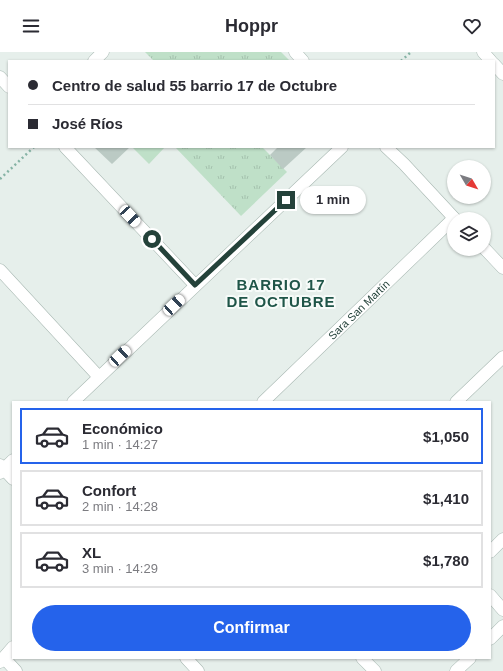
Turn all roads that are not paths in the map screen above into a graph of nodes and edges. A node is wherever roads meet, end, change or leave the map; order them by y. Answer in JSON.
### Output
{"nodes":[{"id":1,"x":103,"y":52,"type":"edge"},
{"id":2,"x":295,"y":52,"type":"edge"},
{"id":3,"x":483,"y":52,"type":"edge"},
{"id":4,"x":95,"y":60,"type":"edge"},
{"id":5,"x":302,"y":60,"type":"edge"},
{"id":6,"x":490,"y":60,"type":"edge"},
{"id":7,"x":495,"y":65,"type":"edge"},
{"id":8,"x":503,"y":74,"type":"edge"},
{"id":9,"x":0,"y":77,"type":"edge"},
{"id":10,"x":8,"y":86,"type":"edge"},
{"id":11,"x":66,"y":148,"type":"edge"},
{"id":12,"x":341,"y":148,"type":"edge"},
{"id":13,"x":387,"y":148,"type":"edge"},
{"id":14,"x":449,"y":212,"type":"edge"},
{"id":15,"x":447,"y":227,"type":"edge"},
{"id":16,"x":491,"y":255,"type":"edge"},
{"id":17,"x":503,"y":268,"type":"edge"},
{"id":18,"x":0,"y":270,"type":"edge"},
{"id":19,"x":195,"y":285,"type":"junction"},
{"id":20,"x":503,"y":357,"type":"edge"},
{"id":21,"x":99,"y":377,"type":"junction"},
{"id":22,"x":73,"y":401,"type":"edge"},
{"id":23,"x":264,"y":401,"type":"edge"},
{"id":24,"x":457,"y":401,"type":"edge"},
{"id":25,"x":12,"y":461,"type":"edge"},
{"id":26,"x":1,"y":469,"type":"edge"},
{"id":27,"x":12,"y":478,"type":"edge"},
{"id":28,"x":503,"y":539,"type":"edge"},
{"id":29,"x":491,"y":551,"type":"edge"},
{"id":30,"x":491,"y":596,"type":"edge"},
{"id":31,"x":503,"y":610,"type":"edge"},
{"id":32,"x":503,"y":626,"type":"edge"},
{"id":33,"x":491,"y":638,"type":"edge"},
{"id":34,"x":12,"y":648,"type":"edge"},
{"id":35,"x":187,"y":659,"type":"edge"},
{"id":36,"x":363,"y":659,"type":"edge"},
{"id":37,"x":469,"y":659,"type":"edge"},
{"id":38,"x":2,"y":660,"type":"edge"},
{"id":39,"x":16,"y":671,"type":"edge"},
{"id":40,"x":198,"y":671,"type":"edge"},
{"id":41,"x":375,"y":671,"type":"edge"},
{"id":42,"x":456,"y":671,"type":"edge"}],
"edges":[{"from":1,"to":4,"type":"street"},
{"from":2,"to":5,"type":"street"},
{"from":3,"to":6,"type":"street"},
{"from":7,"to":8,"type":"street"},
{"from":9,"to":10,"type":"street"},
{"from":11,"to":19,"type":"street"},
{"from":12,"to":19,"type":"street"},
{"from":13,"to":14,"type":"street"},
{"from":15,"to":23,"type":"street","name":"Sara San Martín"},
{"from":16,"to":17,"type":"street"},
{"from":18,"to":21,"type":"street"},
{"from":19,"to":21,"type":"street"},
{"from":20,"to":24,"type":"street"},
{"from":21,"to":22,"type":"street"},
{"from":25,"to":26,"type":"street"},
{"from":26,"to":27,"type":"street"},
{"from":28,"to":29,"type":"street"},
{"from":30,"to":31,"type":"street"},
{"from":32,"to":33,"type":"street"},
{"from":34,"to":38,"type":"street"},
{"from":35,"to":40,"type":"street"},
{"from":36,"to":41,"type":"street"},
{"from":37,"to":42,"type":"street"},
{"from":38,"to":39,"type":"street"}]}
